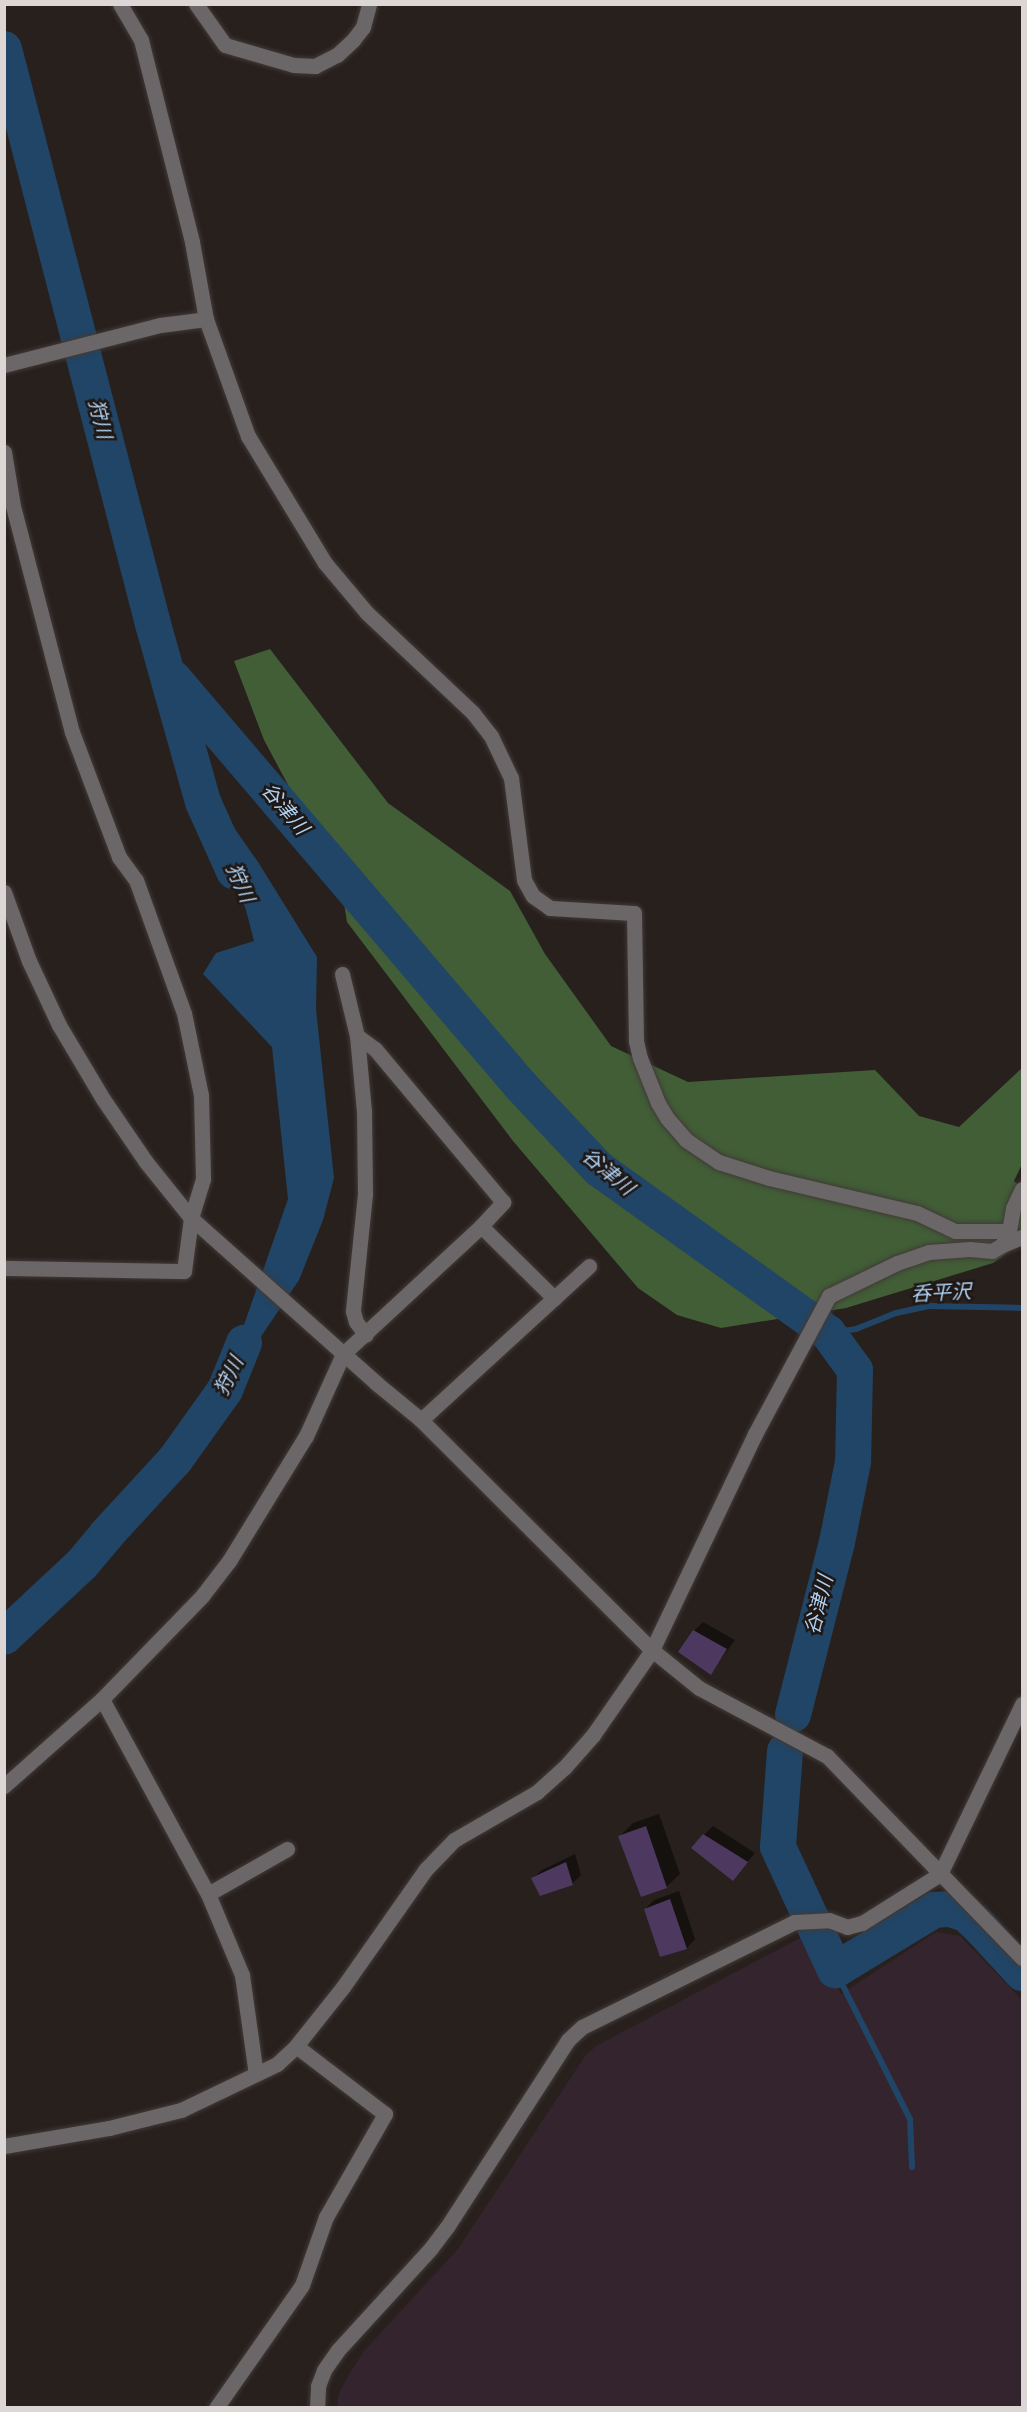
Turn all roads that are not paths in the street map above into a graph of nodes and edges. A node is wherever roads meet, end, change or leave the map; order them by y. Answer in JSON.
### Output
{"nodes":[{"id":1,"x":120,"y":4,"type":"edge"},
{"id":2,"x":196,"y":4,"type":"edge"},
{"id":3,"x":369,"y":4,"type":"edge"},
{"id":4,"x":206,"y":319,"type":"junction"},
{"id":5,"x":8,"y":364,"type":"edge"},
{"id":6,"x":4,"y":452,"type":"edge"},
{"id":7,"x":4,"y":892,"type":"edge"},
{"id":8,"x":342,"y":974,"type":"dead end"},
{"id":9,"x":357,"y":1036,"type":"junction"},
{"id":10,"x":1023,"y":1189,"type":"edge"},
{"id":11,"x":191,"y":1218,"type":"junction"},
{"id":12,"x":481,"y":1226,"type":"junction"},
{"id":13,"x":1011,"y":1237,"type":"edge"},
{"id":14,"x":590,"y":1266,"type":"dead end"},
{"id":15,"x":4,"y":1268,"type":"edge"},
{"id":16,"x":554,"y":1298,"type":"junction"},
{"id":17,"x":366,"y":1335,"type":"junction"},
{"id":18,"x":343,"y":1354,"type":"junction"},
{"id":19,"x":421,"y":1419,"type":"junction"},
{"id":20,"x":652,"y":1650,"type":"junction"},
{"id":21,"x":102,"y":1699,"type":"junction"},
{"id":22,"x":1023,"y":1704,"type":"edge"},
{"id":23,"x":4,"y":1786,"type":"edge"},
{"id":24,"x":287,"y":1849,"type":"dead end"},
{"id":25,"x":940,"y":1874,"type":"junction"},
{"id":26,"x":208,"y":1894,"type":"junction"},
{"id":27,"x":1023,"y":1958,"type":"edge"},
{"id":28,"x":296,"y":2046,"type":"junction"},
{"id":29,"x":256,"y":2074,"type":"junction"},
{"id":30,"x":4,"y":2146,"type":"edge"},
{"id":31,"x":216,"y":2408,"type":"edge"},
{"id":32,"x":317,"y":2408,"type":"edge"}],
"edges":[{"from":1,"to":4,"type":"street"},
{"from":2,"to":3,"type":"street"},
{"from":4,"to":5,"type":"street"},
{"from":4,"to":13,"type":"street"},
{"from":6,"to":11,"type":"street"},
{"from":7,"to":11,"type":"street"},
{"from":8,"to":9,"type":"street"},
{"from":9,"to":12,"type":"street"},
{"from":9,"to":17,"type":"street"},
{"from":10,"to":13,"type":"street"},
{"from":11,"to":15,"type":"street"},
{"from":11,"to":18,"type":"street"},
{"from":12,"to":16,"type":"street"},
{"from":12,"to":17,"type":"street"},
{"from":13,"to":20,"type":"street"},
{"from":14,"to":16,"type":"street"},
{"from":16,"to":19,"type":"street"},
{"from":17,"to":18,"type":"street"},
{"from":18,"to":19,"type":"street"},
{"from":18,"to":21,"type":"street"},
{"from":19,"to":20,"type":"street"},
{"from":20,"to":25,"type":"street"},
{"from":20,"to":28,"type":"street"},
{"from":21,"to":23,"type":"street"},
{"from":21,"to":26,"type":"street"},
{"from":22,"to":25,"type":"street"},
{"from":24,"to":26,"type":"street"},
{"from":25,"to":27,"type":"street"},
{"from":25,"to":32,"type":"street"},
{"from":26,"to":29,"type":"street"},
{"from":28,"to":29,"type":"street"},
{"from":28,"to":31,"type":"street"},
{"from":29,"to":30,"type":"street"}]}
